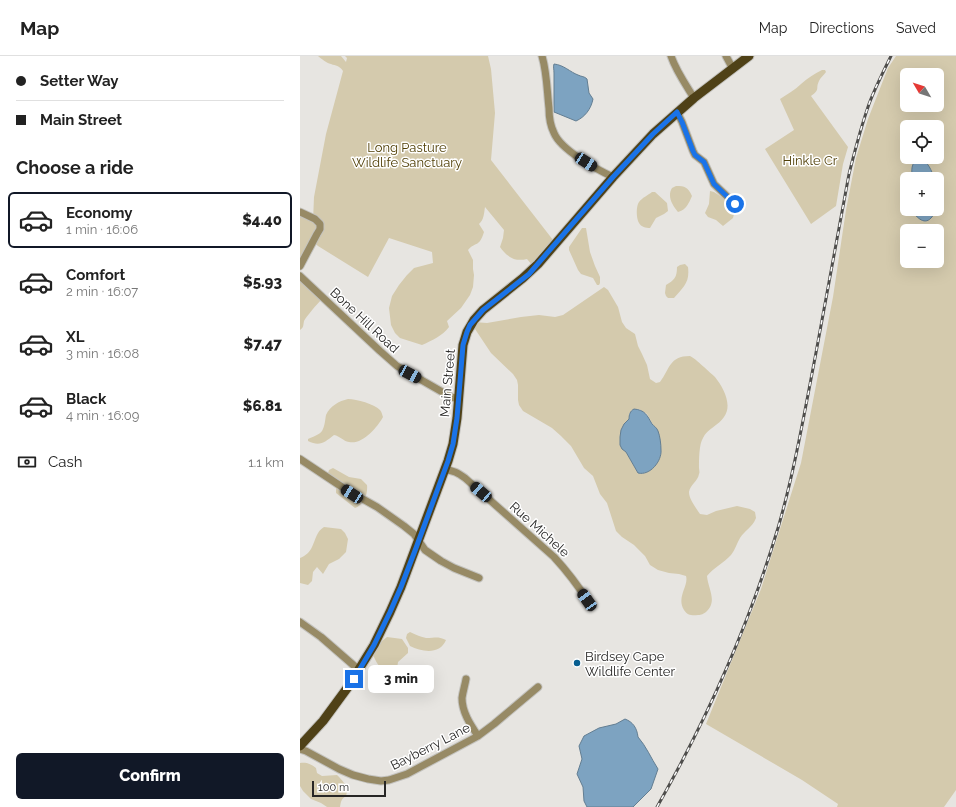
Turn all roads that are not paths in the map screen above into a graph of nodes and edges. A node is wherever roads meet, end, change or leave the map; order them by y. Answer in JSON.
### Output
{"nodes":[{"id":1,"x":542,"y":56,"type":"edge"},
{"id":2,"x":671,"y":56,"type":"edge"},
{"id":3,"x":726,"y":56,"type":"edge"},
{"id":4,"x":749,"y":56,"type":"edge"},
{"id":5,"x":733,"y":69,"type":"junction"},
{"id":6,"x":694,"y":98,"type":"junction"},
{"id":7,"x":677,"y":112,"type":"junction"},
{"id":8,"x":613,"y":177,"type":"junction"},
{"id":9,"x":735,"y":204,"type":"dead end"},
{"id":10,"x":300,"y":212,"type":"edge"},
{"id":11,"x":300,"y":266,"type":"edge"},
{"id":12,"x":300,"y":276,"type":"edge"},
{"id":13,"x":458,"y":399,"type":"junction"},
{"id":14,"x":300,"y":458,"type":"edge"},
{"id":15,"x":445,"y":470,"type":"junction"},
{"id":16,"x":418,"y":541,"type":"junction"},
{"id":17,"x":479,"y":578,"type":"dead end"},
{"id":18,"x":590,"y":604,"type":"dead end"},
{"id":19,"x":300,"y":622,"type":"edge"},
{"id":20,"x":358,"y":670,"type":"junction"},
{"id":21,"x":466,"y":678,"type":"dead end"},
{"id":22,"x":538,"y":687,"type":"dead end"},
{"id":23,"x":478,"y":736,"type":"junction"},
{"id":24,"x":300,"y":746,"type":"edge"},
{"id":25,"x":300,"y":749,"type":"edge"}],
"edges":[{"from":1,"to":8,"type":"street"},
{"from":2,"to":6,"type":"street"},
{"from":3,"to":5,"type":"street"},
{"from":4,"to":5,"type":"main road","name":"Main Street"},
{"from":5,"to":6,"type":"main road","name":"Main Street"},
{"from":6,"to":7,"type":"main road","name":"Main Street"},
{"from":7,"to":8,"type":"main road","name":"Main Street"},
{"from":7,"to":9,"type":"street"},
{"from":8,"to":13,"type":"main road","name":"Main Street"},
{"from":10,"to":11,"type":"street"},
{"from":12,"to":13,"type":"street","name":"Bone Hill Road"},
{"from":13,"to":15,"type":"main road","name":"Main Street"},
{"from":14,"to":16,"type":"street"},
{"from":15,"to":16,"type":"main road","name":"Main Street"},
{"from":15,"to":18,"type":"street","name":"Rue Michele"},
{"from":16,"to":17,"type":"street"},
{"from":16,"to":20,"type":"main road","name":"Main Street"},
{"from":19,"to":20,"type":"street"},
{"from":20,"to":24,"type":"main road","name":"Main Street"},
{"from":21,"to":23,"type":"street"},
{"from":22,"to":23,"type":"street","name":"Bayberry Lane"},
{"from":23,"to":25,"type":"street","name":"Bayberry Lane"}]}
